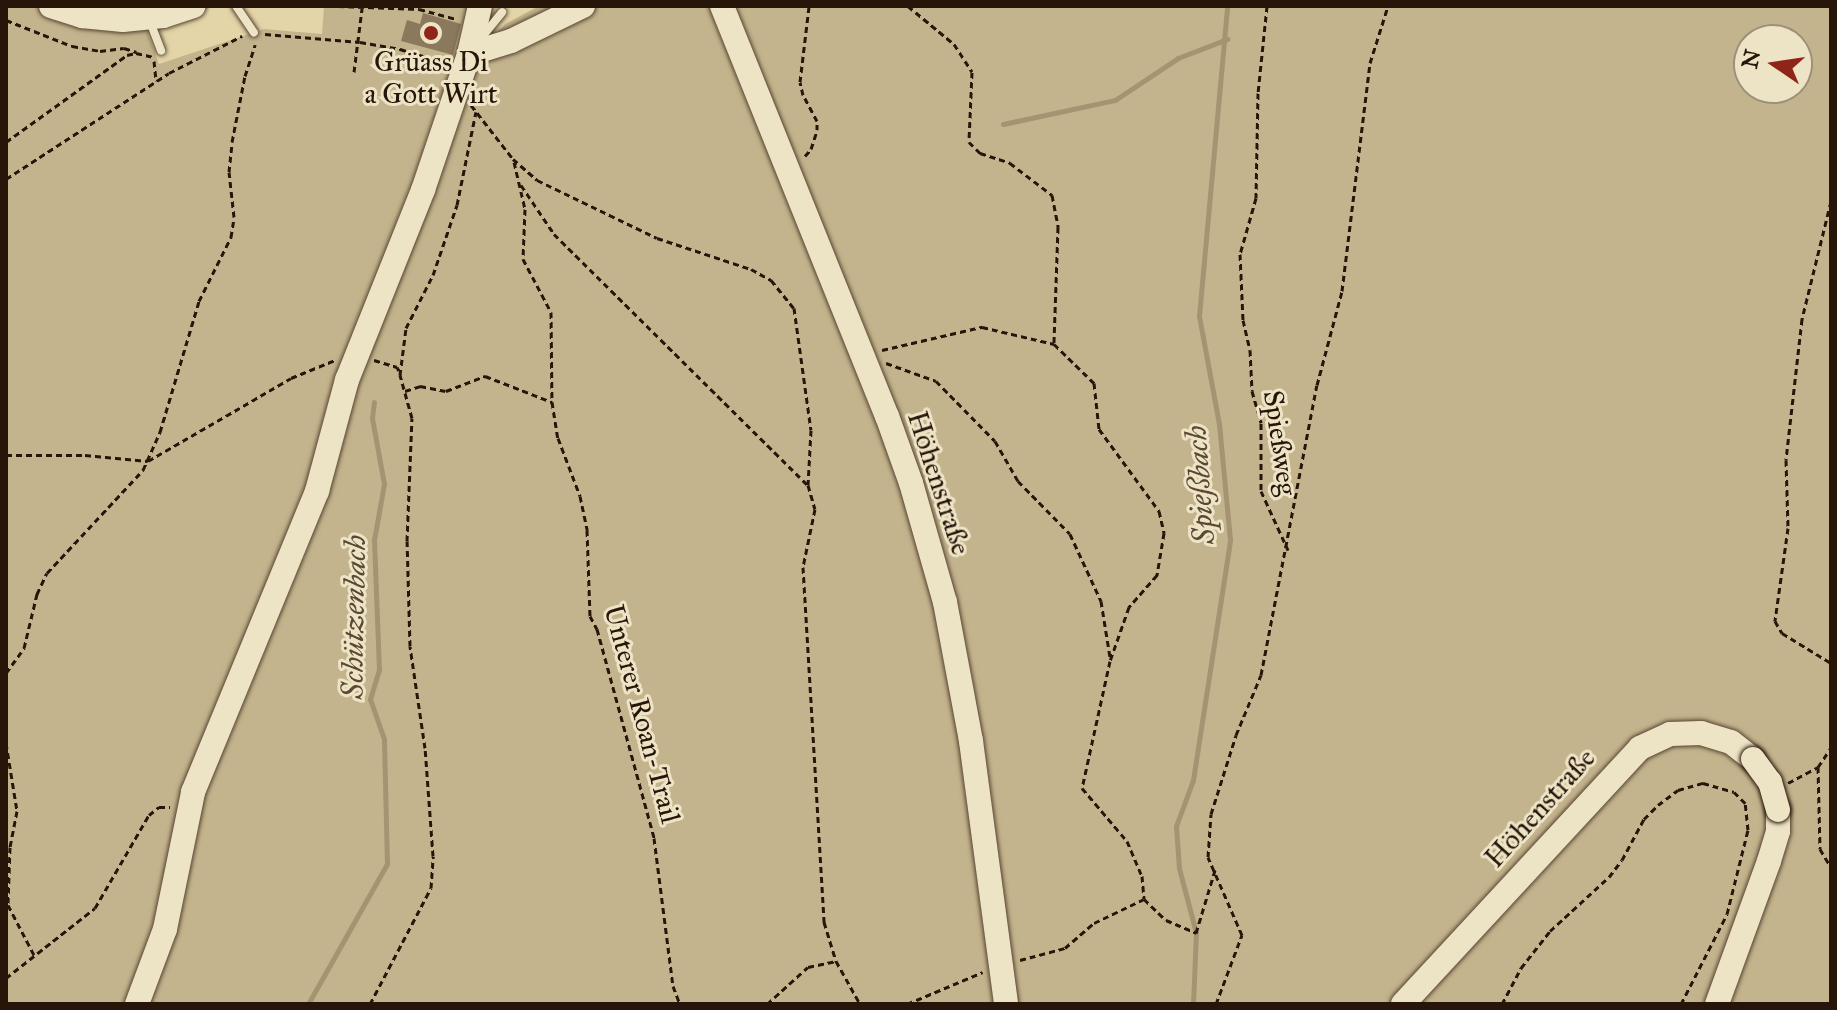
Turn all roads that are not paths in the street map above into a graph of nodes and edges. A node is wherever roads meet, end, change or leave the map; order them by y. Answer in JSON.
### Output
{"nodes":[{"id":1,"x":51,"y":6,"type":"edge"},
{"id":2,"x":193,"y":6,"type":"edge"},
{"id":3,"x":236,"y":6,"type":"edge"},
{"id":4,"x":583,"y":6,"type":"edge"},
{"id":5,"x":722,"y":6,"type":"edge"},
{"id":6,"x":486,"y":14,"type":"edge"},
{"id":7,"x":149,"y":18,"type":"junction"},
{"id":8,"x":254,"y":33,"type":"road end"},
{"id":9,"x":158,"y":55,"type":"road end"},
{"id":10,"x":465,"y":64,"type":"junction"},
{"id":11,"x":137,"y":1004,"type":"edge"},
{"id":12,"x":1006,"y":1004,"type":"edge"},
{"id":13,"x":1403,"y":1004,"type":"edge"},
{"id":14,"x":1717,"y":1004,"type":"edge"}],
"edges":[{"from":1,"to":7,"type":"street"},
{"from":2,"to":7,"type":"street"},
{"from":3,"to":8,"type":"lane"},
{"from":4,"to":10,"type":"street"},
{"from":5,"to":12,"type":"street","name":"Höhenstraße"},
{"from":6,"to":10,"type":"street"},
{"from":7,"to":9,"type":"lane"},
{"from":10,"to":11,"type":"street"},
{"from":13,"to":14,"type":"street","name":"Höhenstraße","bridge":true}]}
